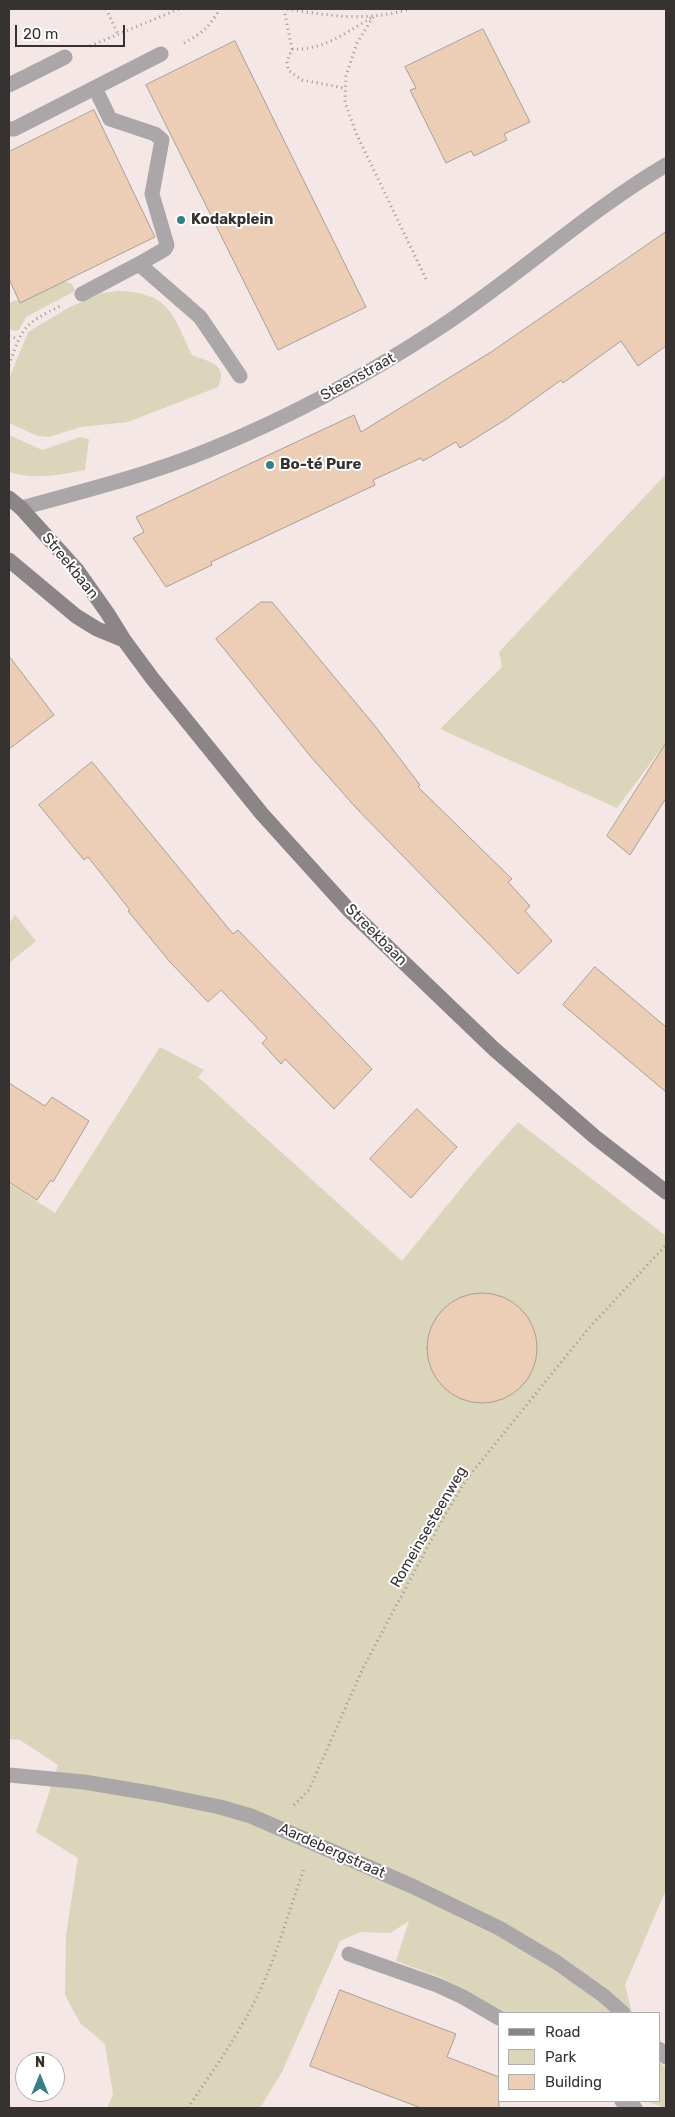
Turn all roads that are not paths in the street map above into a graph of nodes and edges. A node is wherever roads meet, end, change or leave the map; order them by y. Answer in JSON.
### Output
{"nodes":[{"id":1,"x":162,"y":54,"type":"dead end"},
{"id":2,"x":66,"y":57,"type":"road end"},
{"id":3,"x":9,"y":85,"type":"edge"},
{"id":4,"x":95,"y":88,"type":"junction"},
{"id":5,"x":9,"y":129,"type":"edge"},
{"id":6,"x":666,"y":165,"type":"edge"},
{"id":7,"x":139,"y":264,"type":"junction"},
{"id":8,"x":82,"y":294,"type":"road end"},
{"id":9,"x":240,"y":376,"type":"dead end"},
{"id":10,"x":9,"y":498,"type":"edge"},
{"id":11,"x":15,"y":510,"type":"edge"},
{"id":12,"x":9,"y":560,"type":"edge"},
{"id":13,"x":124,"y":640,"type":"junction"},
{"id":14,"x":666,"y":1192,"type":"edge"},
{"id":15,"x":9,"y":1775,"type":"edge"},
{"id":16,"x":349,"y":1954,"type":"dead end"},
{"id":17,"x":622,"y":2012,"type":"edge"},
{"id":18,"x":498,"y":2017,"type":"edge"},
{"id":19,"x":624,"y":2102,"type":"edge"},
{"id":20,"x":635,"y":2108,"type":"edge"}],
"edges":[{"from":1,"to":4,"type":"street"},
{"from":2,"to":3,"type":"street"},
{"from":4,"to":5,"type":"street"},
{"from":4,"to":7,"type":"street"},
{"from":6,"to":11,"type":"street","name":"Steenstraat"},
{"from":7,"to":8,"type":"street"},
{"from":7,"to":9,"type":"street"},
{"from":10,"to":11,"type":"street","name":"Streekbaan"},
{"from":11,"to":13,"type":"street","name":"Streekbaan"},
{"from":12,"to":13,"type":"street","name":"Streekbaan"},
{"from":13,"to":14,"type":"street","name":"Streekbaan"},
{"from":15,"to":17,"type":"street","name":"Aardebergstraat"},
{"from":16,"to":18,"type":"street"},
{"from":19,"to":20,"type":"street"}]}
